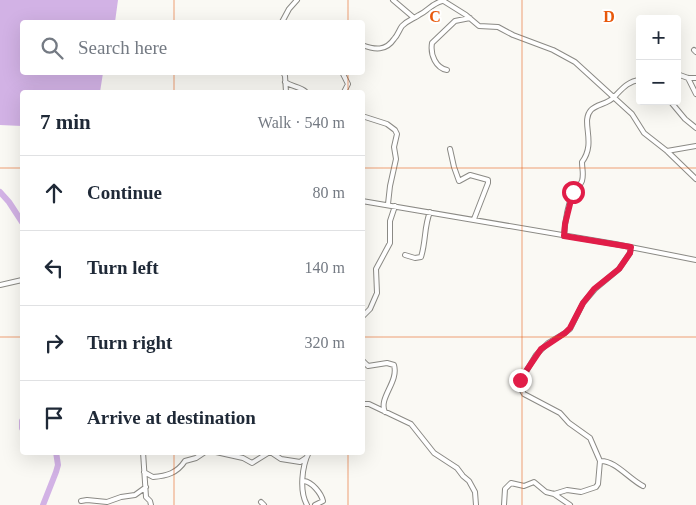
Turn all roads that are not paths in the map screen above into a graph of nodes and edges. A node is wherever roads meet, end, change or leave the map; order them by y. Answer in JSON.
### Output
{"nodes":[{"id":1,"x":297,"y":0,"type":"edge"},
{"id":2,"x":393,"y":0,"type":"edge"},
{"id":3,"x":442,"y":0,"type":"edge"},
{"id":4,"x":414,"y":17,"type":"junction"},
{"id":5,"x":470,"y":18,"type":"junction"},
{"id":6,"x":283,"y":20,"type":"edge"},
{"id":7,"x":365,"y":46,"type":"edge"},
{"id":8,"x":448,"y":70,"type":"dead end"},
{"id":9,"x":284,"y":75,"type":"edge"},
{"id":10,"x":344,"y":75,"type":"edge"},
{"id":11,"x":681,"y":75,"type":"edge"},
{"id":12,"x":688,"y":78,"type":"junction"},
{"id":13,"x":696,"y":78,"type":"edge"},
{"id":14,"x":636,"y":81,"type":"edge"},
{"id":15,"x":285,"y":82,"type":"junction"},
{"id":16,"x":286,"y":90,"type":"edge"},
{"id":17,"x":304,"y":90,"type":"edge"},
{"id":18,"x":345,"y":90,"type":"edge"},
{"id":19,"x":696,"y":94,"type":"edge"},
{"id":20,"x":613,"y":98,"type":"junction"},
{"id":21,"x":673,"y":105,"type":"edge"},
{"id":22,"x":365,"y":117,"type":"edge"},
{"id":23,"x":696,"y":128,"type":"edge"},
{"id":24,"x":696,"y":146,"type":"edge"},
{"id":25,"x":450,"y":150,"type":"dead end"},
{"id":26,"x":667,"y":152,"type":"junction"},
{"id":27,"x":696,"y":180,"type":"edge"},
{"id":28,"x":365,"y":201,"type":"edge"},
{"id":29,"x":388,"y":204,"type":"junction"},
{"id":30,"x":395,"y":206,"type":"junction"},
{"id":31,"x":430,"y":212,"type":"junction"},
{"id":32,"x":474,"y":219,"type":"junction"},
{"id":33,"x":564,"y":236,"type":"junction"},
{"id":34,"x":631,"y":247,"type":"junction"},
{"id":35,"x":405,"y":255,"type":"dead end"},
{"id":36,"x":696,"y":260,"type":"edge"},
{"id":37,"x":20,"y":280,"type":"edge"},
{"id":38,"x":0,"y":285,"type":"edge"},
{"id":39,"x":365,"y":314,"type":"edge"},
{"id":40,"x":365,"y":363,"type":"edge"},
{"id":41,"x":365,"y":404,"type":"edge"},
{"id":42,"x":385,"y":412,"type":"junction"},
{"id":43,"x":143,"y":455,"type":"edge"},
{"id":44,"x":200,"y":455,"type":"edge"},
{"id":45,"x":230,"y":455,"type":"edge"},
{"id":46,"x":265,"y":455,"type":"edge"},
{"id":47,"x":275,"y":455,"type":"edge"},
{"id":48,"x":308,"y":455,"type":"edge"},
{"id":49,"x":306,"y":458,"type":"junction"},
{"id":50,"x":600,"y":461,"type":"junction"},
{"id":51,"x":144,"y":472,"type":"junction"},
{"id":52,"x":304,"y":481,"type":"junction"},
{"id":53,"x":643,"y":486,"type":"dead end"},
{"id":54,"x":146,"y":487,"type":"junction"},
{"id":55,"x":561,"y":492,"type":"junction"},
{"id":56,"x":554,"y":494,"type":"junction"},
{"id":57,"x":133,"y":496,"type":"junction"},
{"id":58,"x":146,"y":497,"type":"junction"},
{"id":59,"x":562,"y":498,"type":"junction"},
{"id":60,"x":81,"y":501,"type":"dead end"},
{"id":61,"x":106,"y":504,"type":"edge"},
{"id":62,"x":476,"y":504,"type":"edge"},
{"id":63,"x":150,"y":505,"type":"edge"},
{"id":64,"x":307,"y":505,"type":"edge"},
{"id":65,"x":315,"y":505,"type":"edge"},
{"id":66,"x":504,"y":505,"type":"edge"},
{"id":67,"x":570,"y":505,"type":"edge"}],
"edges":[{"from":1,"to":6,"type":"street"},
{"from":2,"to":4,"type":"street"},
{"from":3,"to":4,"type":"street"},
{"from":3,"to":5,"type":"street"},
{"from":4,"to":7,"type":"street"},
{"from":5,"to":8,"type":"street"},
{"from":5,"to":20,"type":"street"},
{"from":9,"to":15,"type":"street"},
{"from":10,"to":18,"type":"street"},
{"from":11,"to":12,"type":"street"},
{"from":12,"to":13,"type":"street"},
{"from":12,"to":19,"type":"street"},
{"from":14,"to":20,"type":"street"},
{"from":15,"to":16,"type":"street"},
{"from":15,"to":17,"type":"street"},
{"from":20,"to":26,"type":"street"},
{"from":20,"to":33,"type":"street"},
{"from":21,"to":23,"type":"street"},
{"from":22,"to":29,"type":"street"},
{"from":24,"to":26,"type":"street"},
{"from":25,"to":32,"type":"street"},
{"from":26,"to":27,"type":"street"},
{"from":28,"to":29,"type":"street"},
{"from":29,"to":30,"type":"street"},
{"from":30,"to":31,"type":"street"},
{"from":30,"to":39,"type":"street"},
{"from":31,"to":32,"type":"street"},
{"from":31,"to":35,"type":"street"},
{"from":32,"to":33,"type":"street"},
{"from":33,"to":34,"type":"street"},
{"from":34,"to":36,"type":"street"},
{"from":34,"to":50,"type":"street"},
{"from":37,"to":38,"type":"street"},
{"from":40,"to":42,"type":"street"},
{"from":41,"to":42,"type":"street"},
{"from":42,"to":62,"type":"street"},
{"from":43,"to":51,"type":"street"},
{"from":44,"to":51,"type":"street"},
{"from":45,"to":46,"type":"street"},
{"from":47,"to":49,"type":"street"},
{"from":48,"to":49,"type":"street"},
{"from":49,"to":52,"type":"street"},
{"from":50,"to":53,"type":"street"},
{"from":50,"to":55,"type":"street"},
{"from":51,"to":54,"type":"street"},
{"from":52,"to":64,"type":"street"},
{"from":52,"to":65,"type":"street"},
{"from":54,"to":57,"type":"street"},
{"from":54,"to":58,"type":"street"},
{"from":55,"to":56,"type":"street"},
{"from":55,"to":59,"type":"street"},
{"from":56,"to":59,"type":"street"},
{"from":56,"to":66,"type":"street"},
{"from":57,"to":58,"type":"street"},
{"from":57,"to":61,"type":"street"},
{"from":58,"to":63,"type":"street"},
{"from":59,"to":67,"type":"street"},
{"from":60,"to":61,"type":"street"}]}
